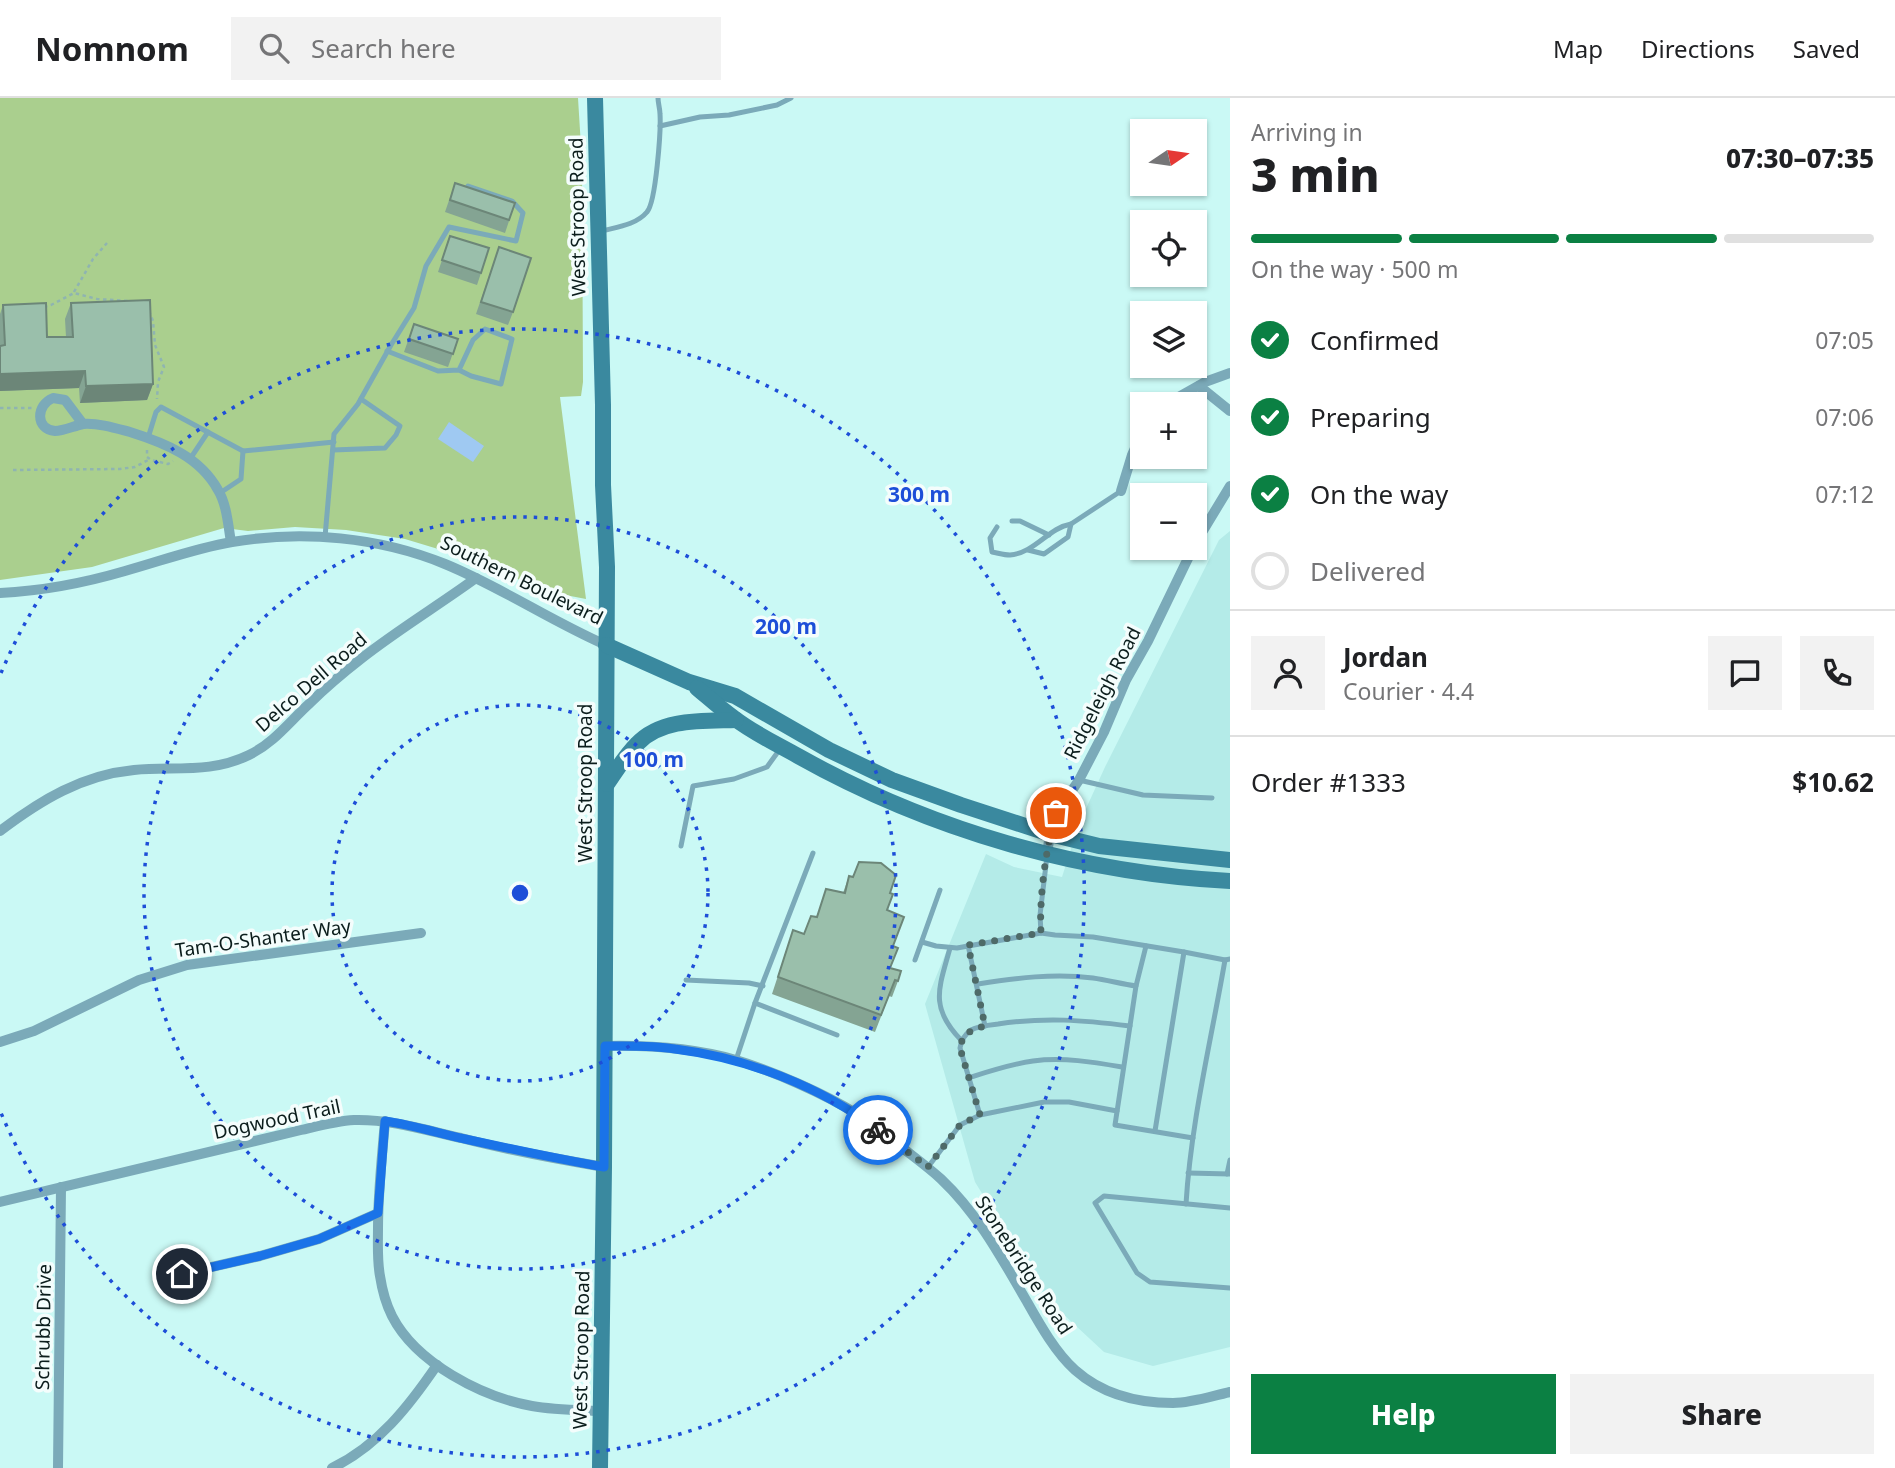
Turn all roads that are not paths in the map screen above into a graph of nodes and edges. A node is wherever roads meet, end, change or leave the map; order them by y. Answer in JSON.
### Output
{"nodes":[{"id":1,"x":595,"y":98,"type":"edge"},
{"id":2,"x":657,"y":98,"type":"edge"},
{"id":3,"x":791,"y":98,"type":"edge"},
{"id":4,"x":660,"y":126,"type":"junction"},
{"id":5,"x":468,"y":186,"type":"edge"},
{"id":6,"x":599,"y":232,"type":"junction"},
{"id":7,"x":387,"y":351,"type":"junction"},
{"id":8,"x":459,"y":370,"type":"junction"},
{"id":9,"x":1230,"y":373,"type":"edge"},
{"id":10,"x":1199,"y":386,"type":"junction"},
{"id":11,"x":1188,"y":392,"type":"edge"},
{"id":12,"x":361,"y":399,"type":"junction"},
{"id":13,"x":1230,"y":411,"type":"edge"},
{"id":14,"x":82,"y":424,"type":"junction"},
{"id":15,"x":208,"y":432,"type":"junction"},
{"id":16,"x":148,"y":438,"type":"junction"},
{"id":17,"x":334,"y":442,"type":"junction"},
{"id":18,"x":333,"y":450,"type":"junction"},
{"id":19,"x":243,"y":451,"type":"junction"},
{"id":20,"x":190,"y":459,"type":"junction"},
{"id":21,"x":1130,"y":462,"type":"edge"},
{"id":22,"x":1230,"y":486,"type":"edge"},
{"id":23,"x":1121,"y":491,"type":"joint"},
{"id":24,"x":220,"y":493,"type":"junction"},
{"id":25,"x":1012,"y":521,"type":"dead end"},
{"id":26,"x":1071,"y":523,"type":"junction"},
{"id":27,"x":1207,"y":524,"type":"edge"},
{"id":28,"x":997,"y":527,"type":"dead end"},
{"id":29,"x":1049,"y":535,"type":"junction"},
{"id":30,"x":325,"y":537,"type":"junction"},
{"id":31,"x":231,"y":542,"type":"junction"},
{"id":32,"x":1028,"y":550,"type":"junction"},
{"id":33,"x":1187,"y":560,"type":"edge"},
{"id":34,"x":476,"y":578,"type":"junction"},
{"id":35,"x":0,"y":593,"type":"edge"},
{"id":36,"x":606,"y":645,"type":"junction"},
{"id":37,"x":690,"y":682,"type":"junction"},
{"id":38,"x":736,"y":720,"type":"junction"},
{"id":39,"x":782,"y":746,"type":"junction"},
{"id":40,"x":1079,"y":780,"type":"junction"},
{"id":41,"x":607,"y":784,"type":"junction"},
{"id":42,"x":1212,"y":799,"type":"dead end"},
{"id":43,"x":0,"y":831,"type":"edge"},
{"id":44,"x":1050,"y":834,"type":"junction"},
{"id":45,"x":681,"y":846,"type":"dead end"},
{"id":46,"x":813,"y":853,"type":"dead end"},
{"id":47,"x":1047,"y":854,"type":"junction"},
{"id":48,"x":1230,"y":860,"type":"edge"},
{"id":49,"x":1230,"y":881,"type":"edge"},
{"id":50,"x":940,"y":890,"type":"dead end"},
{"id":51,"x":421,"y":933,"type":"dead end"},
{"id":52,"x":1041,"y":933,"type":"junction"},
{"id":53,"x":922,"y":942,"type":"junction"},
{"id":54,"x":968,"y":945,"type":"junction"},
{"id":55,"x":1146,"y":946,"type":"junction"},
{"id":56,"x":950,"y":947,"type":"junction"},
{"id":57,"x":1184,"y":952,"type":"junction"},
{"id":58,"x":915,"y":960,"type":"dead end"},
{"id":59,"x":1228,"y":960,"type":"edge"},
{"id":60,"x":686,"y":980,"type":"dead end"},
{"id":61,"x":978,"y":984,"type":"junction"},
{"id":62,"x":763,"y":986,"type":"junction"},
{"id":63,"x":1136,"y":986,"type":"junction"},
{"id":64,"x":755,"y":1003,"type":"junction"},
{"id":65,"x":985,"y":1026,"type":"junction"},
{"id":66,"x":1130,"y":1026,"type":"junction"},
{"id":67,"x":837,"y":1035,"type":"dead end"},
{"id":68,"x":961,"y":1040,"type":"junction"},
{"id":69,"x":0,"y":1042,"type":"edge"},
{"id":70,"x":605,"y":1046,"type":"junction"},
{"id":71,"x":736,"y":1060,"type":"junction"},
{"id":72,"x":1122,"y":1067,"type":"junction"},
{"id":73,"x":968,"y":1078,"type":"junction"},
{"id":74,"x":1117,"y":1111,"type":"junction"},
{"id":75,"x":980,"y":1115,"type":"junction"},
{"id":76,"x":385,"y":1121,"type":"junction"},
{"id":77,"x":1155,"y":1131,"type":"junction"},
{"id":78,"x":1193,"y":1138,"type":"junction"},
{"id":79,"x":1230,"y":1160,"type":"edge"},
{"id":80,"x":604,"y":1167,"type":"junction"},
{"id":81,"x":928,"y":1167,"type":"junction"},
{"id":82,"x":1188,"y":1173,"type":"junction"},
{"id":83,"x":1229,"y":1174,"type":"edge"},
{"id":84,"x":61,"y":1187,"type":"junction"},
{"id":85,"x":0,"y":1202,"type":"edge"},
{"id":86,"x":1186,"y":1204,"type":"junction"},
{"id":87,"x":1230,"y":1208,"type":"edge"},
{"id":88,"x":378,"y":1213,"type":"junction"},
{"id":89,"x":163,"y":1279,"type":"dead end"},
{"id":90,"x":1230,"y":1288,"type":"edge"},
{"id":91,"x":437,"y":1365,"type":"junction"},
{"id":92,"x":1230,"y":1392,"type":"edge"},
{"id":93,"x":601,"y":1411,"type":"junction"},
{"id":94,"x":58,"y":1468,"type":"edge"},
{"id":95,"x":332,"y":1468,"type":"edge"},
{"id":96,"x":600,"y":1468,"type":"edge"}],
"edges":[{"from":1,"to":6,"type":"street","name":"West Stroop Road"},
{"from":2,"to":4,"type":"lane"},
{"from":3,"to":4,"type":"lane"},
{"from":4,"to":6,"type":"lane"},
{"from":5,"to":7,"type":"lane"},
{"from":6,"to":36,"type":"street","name":"West Stroop Road"},
{"from":7,"to":8,"type":"lane"},
{"from":7,"to":12,"type":"lane"},
{"from":8,"to":8,"type":"lane"},
{"from":9,"to":10,"type":"street"},
{"from":10,"to":11,"type":"street"},
{"from":10,"to":13,"type":"street"},
{"from":12,"to":17,"type":"lane"},
{"from":12,"to":18,"type":"lane"},
{"from":14,"to":14,"type":"street"},
{"from":14,"to":16,"type":"street"},
{"from":15,"to":16,"type":"lane"},
{"from":15,"to":19,"type":"lane"},
{"from":15,"to":20,"type":"lane"},
{"from":16,"to":20,"type":"street"},
{"from":17,"to":18,"type":"lane"},
{"from":17,"to":19,"type":"lane"},
{"from":18,"to":30,"type":"lane"},
{"from":19,"to":24,"type":"lane"},
{"from":20,"to":24,"type":"street"},
{"from":21,"to":23,"type":"street"},
{"from":22,"to":27,"type":"street","name":"Ridgeleigh Road"},
{"from":23,"to":26,"type":"lane"},
{"from":24,"to":31,"type":"street"},
{"from":25,"to":29,"type":"lane"},
{"from":26,"to":29,"type":"lane"},
{"from":26,"to":32,"type":"lane"},
{"from":28,"to":32,"type":"lane"},
{"from":29,"to":32,"type":"lane"},
{"from":30,"to":31,"type":"street","name":"Southern Boulevard"},
{"from":30,"to":34,"type":"street","name":"Southern Boulevard"},
{"from":31,"to":35,"type":"street","name":"Southern Boulevard"},
{"from":33,"to":40,"type":"street","name":"Ridgeleigh Road"},
{"from":34,"to":36,"type":"street","name":"Southern Boulevard"},
{"from":34,"to":43,"type":"street","name":"Delco Dell Road"},
{"from":36,"to":37,"type":"street","name":"Southern Boulevard"},
{"from":36,"to":41,"type":"street","name":"West Stroop Road"},
{"from":37,"to":38,"type":"street","name":"Southern Boulevard"},
{"from":37,"to":44,"type":"street","name":"Southern Boulevard"},
{"from":38,"to":39,"type":"street","name":"Southern Boulevard"},
{"from":38,"to":41,"type":"street"},
{"from":39,"to":45,"type":"lane"},
{"from":39,"to":47,"type":"street","name":"Southern Boulevard"},
{"from":40,"to":42,"type":"lane"},
{"from":40,"to":44,"type":"street","name":"Ridgeleigh Road"},
{"from":41,"to":70,"type":"street","name":"West Stroop Road"},
{"from":44,"to":47,"type":"street","name":"Ridgeleigh Road"},
{"from":44,"to":48,"type":"street","name":"Southern Boulevard"},
{"from":46,"to":62,"type":"lane"},
{"from":47,"to":49,"type":"street","name":"Southern Boulevard"},
{"from":47,"to":52,"type":"lane"},
{"from":50,"to":53,"type":"lane"},
{"from":51,"to":69,"type":"street","name":"Tam-O-Shanter Way"},
{"from":52,"to":54,"type":"lane"},
{"from":52,"to":55,"type":"lane"},
{"from":53,"to":56,"type":"lane"},
{"from":53,"to":58,"type":"lane"},
{"from":54,"to":56,"type":"lane"},
{"from":54,"to":61,"type":"lane"},
{"from":55,"to":57,"type":"lane"},
{"from":55,"to":63,"type":"lane"},
{"from":56,"to":68,"type":"lane"},
{"from":57,"to":59,"type":"lane"},
{"from":57,"to":77,"type":"lane"},
{"from":59,"to":78,"type":"lane"},
{"from":60,"to":62,"type":"lane"},
{"from":61,"to":63,"type":"lane"},
{"from":61,"to":65,"type":"lane"},
{"from":62,"to":64,"type":"lane"},
{"from":63,"to":66,"type":"lane"},
{"from":64,"to":67,"type":"lane"},
{"from":64,"to":71,"type":"lane"},
{"from":65,"to":66,"type":"lane"},
{"from":65,"to":68,"type":"lane"},
{"from":66,"to":72,"type":"lane"},
{"from":68,"to":73,"type":"lane"},
{"from":70,"to":71,"type":"street","name":"Stonebridge Road"},
{"from":70,"to":80,"type":"street","name":"West Stroop Road"},
{"from":71,"to":81,"type":"street","name":"Stonebridge Road"},
{"from":72,"to":73,"type":"lane"},
{"from":72,"to":74,"type":"lane"},
{"from":73,"to":75,"type":"lane"},
{"from":74,"to":75,"type":"lane"},
{"from":74,"to":77,"type":"lane"},
{"from":75,"to":81,"type":"lane"},
{"from":76,"to":80,"type":"street","name":"Dogwood Trail"},
{"from":76,"to":84,"type":"street","name":"Dogwood Trail"},
{"from":76,"to":88,"type":"street"},
{"from":77,"to":78,"type":"lane"},
{"from":78,"to":82,"type":"lane"},
{"from":79,"to":83,"type":"lane"},
{"from":80,"to":93,"type":"street","name":"West Stroop Road"},
{"from":81,"to":92,"type":"street","name":"Stonebridge Road"},
{"from":82,"to":83,"type":"lane"},
{"from":82,"to":86,"type":"lane"},
{"from":84,"to":85,"type":"street","name":"Dogwood Trail"},
{"from":84,"to":94,"type":"street","name":"Schrubb Drive"},
{"from":86,"to":87,"type":"lane"},
{"from":86,"to":90,"type":"lane"},
{"from":88,"to":89,"type":"street"},
{"from":88,"to":91,"type":"street"},
{"from":91,"to":93,"type":"street"},
{"from":91,"to":95,"type":"street"},
{"from":93,"to":96,"type":"street","name":"West Stroop Road"}]}
